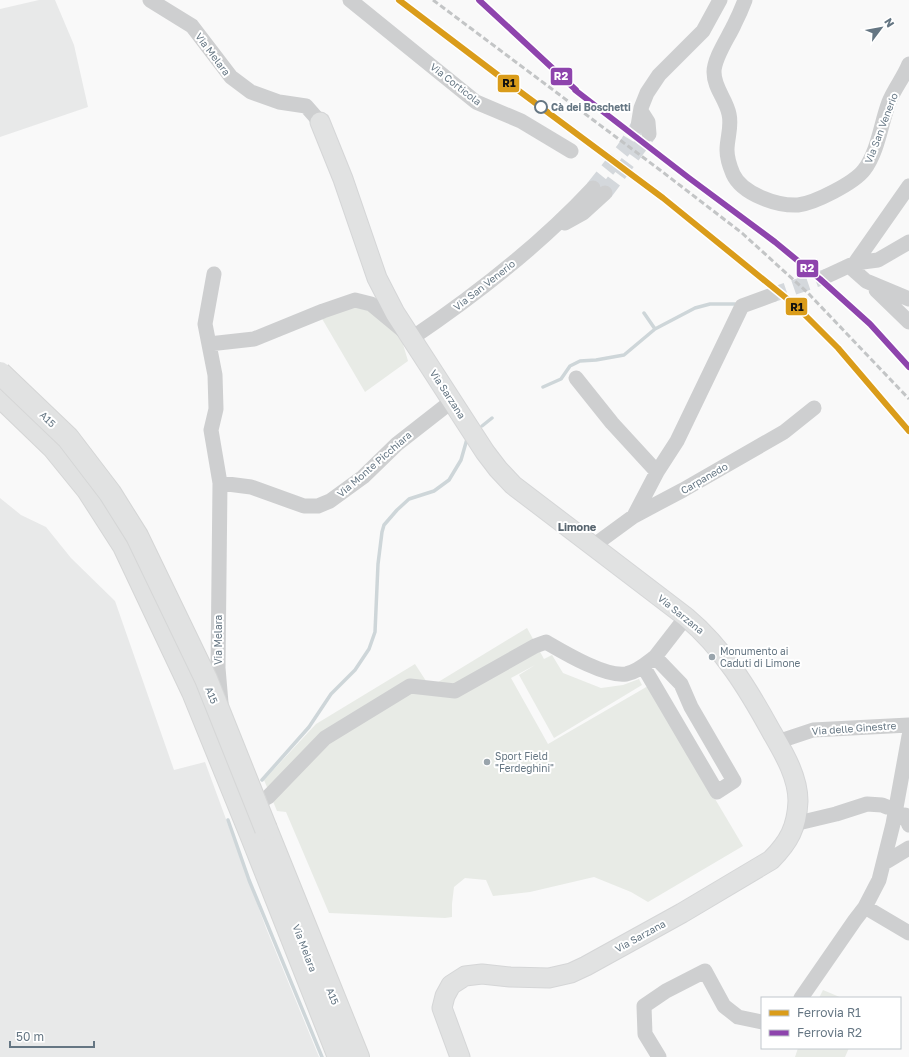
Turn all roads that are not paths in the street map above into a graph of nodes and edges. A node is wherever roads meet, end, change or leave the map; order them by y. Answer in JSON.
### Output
{"nodes":[{"id":1,"x":150,"y":0,"type":"edge"},
{"id":2,"x":350,"y":0,"type":"edge"},
{"id":3,"x":720,"y":0,"type":"edge"},
{"id":4,"x":745,"y":0,"type":"edge"},
{"id":5,"x":909,"y":64,"type":"edge"},
{"id":6,"x":320,"y":122,"type":"joint"},
{"id":7,"x":644,"y":130,"type":"tunnel mouth"},
{"id":8,"x":571,"y":151,"type":"dead end"},
{"id":9,"x":909,"y":186,"type":"edge"},
{"id":10,"x":599,"y":191,"type":"tunnel mouth"},
{"id":11,"x":909,"y":242,"type":"edge"},
{"id":12,"x":852,"y":265,"type":"junction"},
{"id":13,"x":214,"y":274,"type":"dead end"},
{"id":14,"x":827,"y":276,"type":"tunnel mouth"},
{"id":15,"x":866,"y":281,"type":"junction"},
{"id":16,"x":772,"y":295,"type":"tunnel mouth"},
{"id":17,"x":909,"y":299,"type":"edge"},
{"id":18,"x":909,"y":322,"type":"edge"},
{"id":19,"x":412,"y":338,"type":"junction"},
{"id":20,"x":209,"y":344,"type":"junction"},
{"id":21,"x":0,"y":373,"type":"edge"},
{"id":22,"x":576,"y":378,"type":"dead end"},
{"id":23,"x":0,"y":396,"type":"edge"},
{"id":24,"x":452,"y":400,"type":"junction"},
{"id":25,"x":814,"y":408,"type":"dead end"},
{"id":26,"x":657,"y":472,"type":"junction"},
{"id":27,"x":220,"y":483,"type":"junction"},
{"id":28,"x":634,"y":516,"type":"junction"},
{"id":29,"x":593,"y":546,"type":"junction"},
{"id":30,"x":686,"y":617,"type":"junction"},
{"id":31,"x":655,"y":657,"type":"junction"},
{"id":32,"x":643,"y":666,"type":"junction"},
{"id":33,"x":909,"y":724,"type":"edge"},
{"id":34,"x":909,"y":736,"type":"edge"},
{"id":35,"x":778,"y":742,"type":"junction"},
{"id":36,"x":250,"y":807,"type":"junction"},
{"id":37,"x":888,"y":807,"type":"dead end"},
{"id":38,"x":794,"y":824,"type":"junction"},
{"id":39,"x":909,"y":848,"type":"edge"},
{"id":40,"x":884,"y":863,"type":"junction"},
{"id":41,"x":865,"y":907,"type":"junction"},
{"id":42,"x":909,"y":933,"type":"edge"},
{"id":43,"x":802,"y":997,"type":"edge"},
{"id":44,"x":761,"y":1022,"type":"edge"},
{"id":45,"x":339,"y":1057,"type":"edge"},
{"id":46,"x":347,"y":1057,"type":"edge"},
{"id":47,"x":358,"y":1057,"type":"edge"},
{"id":48,"x":460,"y":1057,"type":"edge"},
{"id":49,"x":659,"y":1057,"type":"edge"}],
"edges":[{"from":1,"to":6,"type":"street","name":"Via Melara"},
{"from":2,"to":8,"type":"street","name":"Via Corticola"},
{"from":3,"to":7,"type":"street"},
{"from":4,"to":5,"type":"street","name":"Via San Venerio"},
{"from":6,"to":19,"type":"main road","name":"Via Sarzana"},
{"from":9,"to":12,"type":"street"},
{"from":10,"to":19,"type":"street","name":"Via San Venerio"},
{"from":11,"to":12,"type":"street"},
{"from":12,"to":14,"type":"street"},
{"from":12,"to":15,"type":"street"},
{"from":13,"to":20,"type":"street","name":"Via Melara"},
{"from":15,"to":17,"type":"street"},
{"from":15,"to":18,"type":"street"},
{"from":16,"to":26,"type":"street"},
{"from":19,"to":20,"type":"street"},
{"from":19,"to":24,"type":"main road","name":"Via Sarzana"},
{"from":20,"to":27,"type":"street","name":"Via Melara"},
{"from":21,"to":47,"type":"highway","name":"A15","number":"A15","bridge":true},
{"from":22,"to":26,"type":"street"},
{"from":23,"to":45,"type":"highway","name":"A15","number":"A15"},
{"from":24,"to":27,"type":"street","name":"Via Monte Picchiara"},
{"from":24,"to":29,"type":"main road","name":"Via Sarzana"},
{"from":25,"to":28,"type":"street","name":"Carpanedo"},
{"from":26,"to":28,"type":"street"},
{"from":27,"to":36,"type":"street","name":"Via Melara"},
{"from":28,"to":29,"type":"street","name":"Carpanedo"},
{"from":29,"to":30,"type":"main road","name":"Via Sarzana"},
{"from":30,"to":31,"type":"street"},
{"from":30,"to":35,"type":"main road","name":"Via Sarzana"},
{"from":31,"to":32,"type":"street"},
{"from":31,"to":32,"type":"street"},
{"from":32,"to":36,"type":"street"},
{"from":33,"to":35,"type":"street","name":"Via delle Ginestre"},
{"from":34,"to":40,"type":"street"},
{"from":35,"to":38,"type":"main road","name":"Via Sarzana"},
{"from":36,"to":46,"type":"street","name":"Via Melara"},
{"from":37,"to":38,"type":"street"},
{"from":38,"to":48,"type":"main road","name":"Via Sarzana"},
{"from":39,"to":40,"type":"street"},
{"from":40,"to":41,"type":"street"},
{"from":41,"to":42,"type":"street"},
{"from":41,"to":43,"type":"street"},
{"from":44,"to":49,"type":"street"}]}
